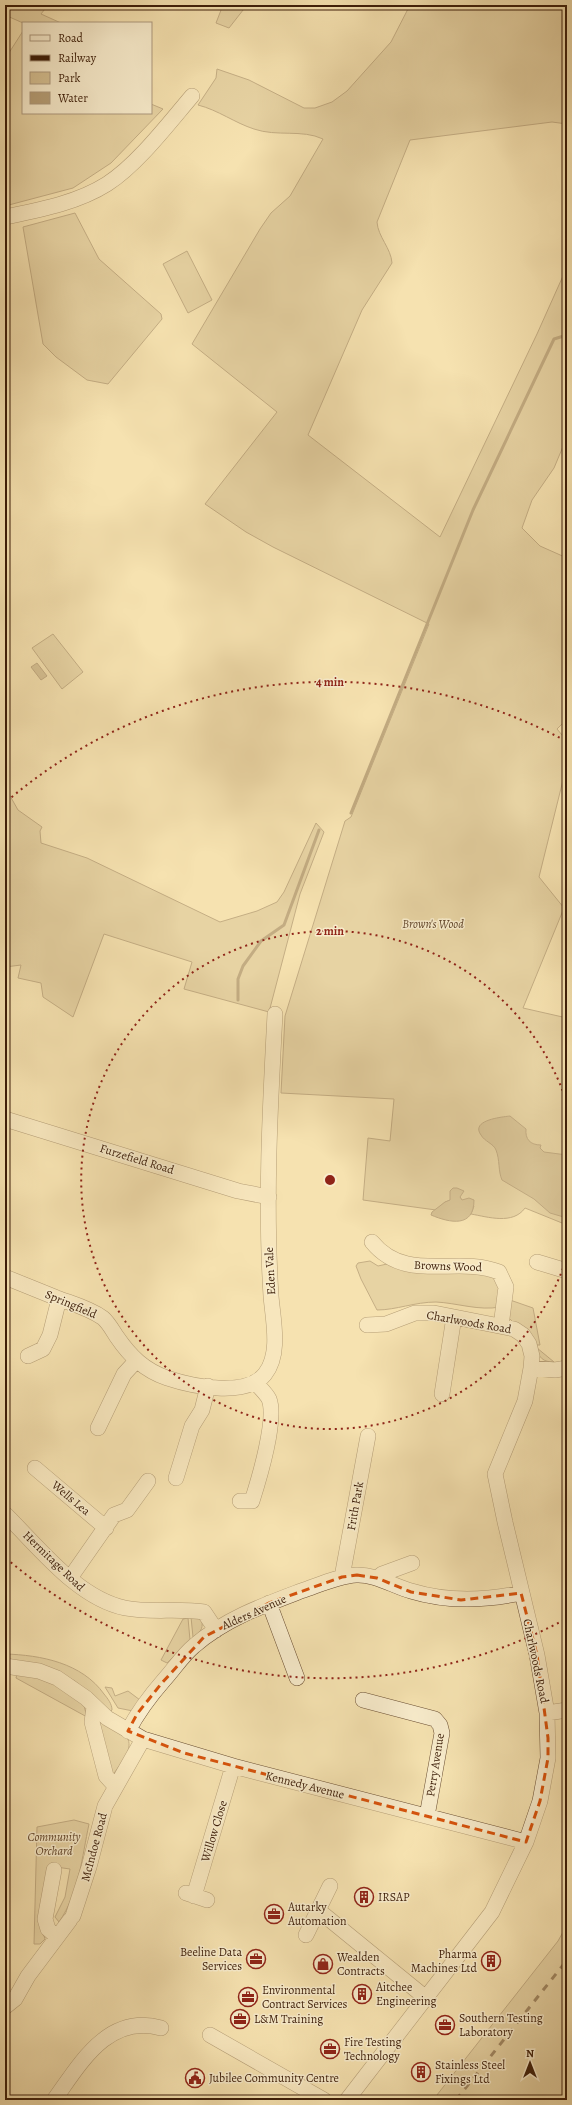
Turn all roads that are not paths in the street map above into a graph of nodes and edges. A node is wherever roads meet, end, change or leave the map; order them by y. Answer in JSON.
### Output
{"nodes":[{"id":1,"x":192,"y":96,"type":"dead end"},
{"id":2,"x":5,"y":217,"type":"edge"},
{"id":3,"x":275,"y":1014,"type":"dead end"},
{"id":4,"x":5,"y":1119,"type":"edge"},
{"id":5,"x":269,"y":1197,"type":"junction"},
{"id":6,"x":372,"y":1242,"type":"dead end"},
{"id":7,"x":536,"y":1262,"type":"dead end"},
{"id":8,"x":567,"y":1271,"type":"edge"},
{"id":9,"x":5,"y":1277,"type":"edge"},
{"id":10,"x":59,"y":1299,"type":"junction"},
{"id":11,"x":454,"y":1317,"type":"junction"},
{"id":12,"x":367,"y":1325,"type":"dead end"},
{"id":13,"x":501,"y":1326,"type":"junction"},
{"id":14,"x":28,"y":1356,"type":"dead end"},
{"id":15,"x":136,"y":1361,"type":"junction"},
{"id":16,"x":532,"y":1368,"type":"junction"},
{"id":17,"x":567,"y":1368,"type":"edge"},
{"id":18,"x":255,"y":1382,"type":"junction"},
{"id":19,"x":208,"y":1386,"type":"junction"},
{"id":20,"x":442,"y":1394,"type":"dead end"},
{"id":21,"x":98,"y":1428,"type":"dead end"},
{"id":22,"x":368,"y":1436,"type":"dead end"},
{"id":23,"x":35,"y":1468,"type":"dead end"},
{"id":24,"x":176,"y":1478,"type":"dead end"},
{"id":25,"x":148,"y":1481,"type":"dead end"},
{"id":26,"x":240,"y":1501,"type":"dead end"},
{"id":27,"x":5,"y":1514,"type":"edge"},
{"id":28,"x":106,"y":1528,"type":"junction"},
{"id":29,"x":412,"y":1563,"type":"dead end"},
{"id":30,"x":342,"y":1577,"type":"junction"},
{"id":31,"x":70,"y":1578,"type":"junction"},
{"id":32,"x":377,"y":1578,"type":"junction"},
{"id":33,"x":521,"y":1593,"type":"junction"},
{"id":34,"x":269,"y":1603,"type":"junction"},
{"id":35,"x":216,"y":1630,"type":"junction"},
{"id":36,"x":5,"y":1666,"type":"edge"},
{"id":37,"x":297,"y":1678,"type":"dead end"},
{"id":38,"x":363,"y":1700,"type":"dead end"},
{"id":39,"x":94,"y":1707,"type":"junction"},
{"id":40,"x":567,"y":1710,"type":"edge"},
{"id":41,"x":547,"y":1713,"type":"junction"},
{"id":42,"x":128,"y":1732,"type":"junction"},
{"id":43,"x":143,"y":1739,"type":"junction"},
{"id":44,"x":233,"y":1766,"type":"junction"},
{"id":45,"x":115,"y":1786,"type":"junction"},
{"id":46,"x":427,"y":1816,"type":"junction"},
{"id":47,"x":526,"y":1842,"type":"junction"},
{"id":48,"x":54,"y":1870,"type":"dead end"},
{"id":49,"x":330,"y":1886,"type":"dead end"},
{"id":50,"x":196,"y":1896,"type":"dead end"},
{"id":51,"x":318,"y":1910,"type":"junction"},
{"id":52,"x":306,"y":1935,"type":"dead end"},
{"id":53,"x":57,"y":1937,"type":"junction"},
{"id":54,"x":426,"y":1998,"type":"junction"},
{"id":55,"x":5,"y":2007,"type":"edge"},
{"id":56,"x":161,"y":2028,"type":"dead end"},
{"id":57,"x":210,"y":2036,"type":"dead end"},
{"id":58,"x":54,"y":2100,"type":"edge"},
{"id":59,"x":324,"y":2100,"type":"edge"},
{"id":60,"x":347,"y":2100,"type":"edge"}],
"edges":[{"from":1,"to":2,"type":"street"},
{"from":3,"to":5,"type":"street","name":"Eden Vale"},
{"from":4,"to":5,"type":"street","name":"Furzefield Road"},
{"from":5,"to":18,"type":"street","name":"Eden Vale"},
{"from":6,"to":13,"type":"street","name":"Browns Wood"},
{"from":7,"to":8,"type":"street"},
{"from":9,"to":10,"type":"street","name":"Springfield"},
{"from":10,"to":14,"type":"street"},
{"from":10,"to":15,"type":"street","name":"Springfield"},
{"from":11,"to":12,"type":"street","name":"Charlwoods Road"},
{"from":11,"to":13,"type":"street","name":"Charlwoods Road"},
{"from":11,"to":20,"type":"street"},
{"from":13,"to":16,"type":"street","name":"Charlwoods Road"},
{"from":15,"to":19,"type":"street","name":"Springfield"},
{"from":15,"to":21,"type":"street"},
{"from":16,"to":17,"type":"street"},
{"from":16,"to":33,"type":"street","name":"Charlwoods Road"},
{"from":18,"to":19,"type":"street","name":"Springfield"},
{"from":18,"to":26,"type":"street"},
{"from":19,"to":24,"type":"street"},
{"from":22,"to":30,"type":"street","name":"Frith Park"},
{"from":23,"to":28,"type":"street","name":"Wells Lea"},
{"from":25,"to":28,"type":"street"},
{"from":27,"to":31,"type":"street","name":"Hermitage Road"},
{"from":28,"to":31,"type":"street"},
{"from":29,"to":32,"type":"street"},
{"from":30,"to":32,"type":"street","name":"Alders Avenue"},
{"from":30,"to":34,"type":"street","name":"Alders Avenue"},
{"from":31,"to":35,"type":"street","name":"Hermitage Road"},
{"from":32,"to":33,"type":"street","name":"Alders Avenue"},
{"from":33,"to":41,"type":"street","name":"Charlwoods Road"},
{"from":34,"to":35,"type":"street","name":"Alders Avenue"},
{"from":34,"to":37,"type":"street"},
{"from":35,"to":42,"type":"street","name":"Alders Avenue"},
{"from":36,"to":39,"type":"street","name":"Kennedy Avenue"},
{"from":38,"to":46,"type":"street","name":"Perry Avenue"},
{"from":39,"to":42,"type":"street","name":"Kennedy Avenue"},
{"from":39,"to":45,"type":"street"},
{"from":40,"to":41,"type":"street"},
{"from":41,"to":47,"type":"street","name":"Charlwoods Road"},
{"from":42,"to":43,"type":"street","name":"Kennedy Avenue"},
{"from":43,"to":44,"type":"street","name":"Kennedy Avenue"},
{"from":43,"to":45,"type":"street","name":"McIndoe Road"},
{"from":44,"to":46,"type":"street","name":"Kennedy Avenue"},
{"from":44,"to":50,"type":"street","name":"Willow Close"},
{"from":45,"to":53,"type":"street","name":"McIndoe Road"},
{"from":46,"to":47,"type":"street","name":"Kennedy Avenue"},
{"from":47,"to":54,"type":"street","name":"Charlwoods Road"},
{"from":48,"to":53,"type":"street"},
{"from":49,"to":51,"type":"street"},
{"from":51,"to":52,"type":"street"},
{"from":51,"to":54,"type":"street"},
{"from":53,"to":55,"type":"street","name":"McIndoe Road"},
{"from":54,"to":60,"type":"street","name":"Charlwoods Road"},
{"from":56,"to":58,"type":"street"},
{"from":57,"to":59,"type":"street"}]}
